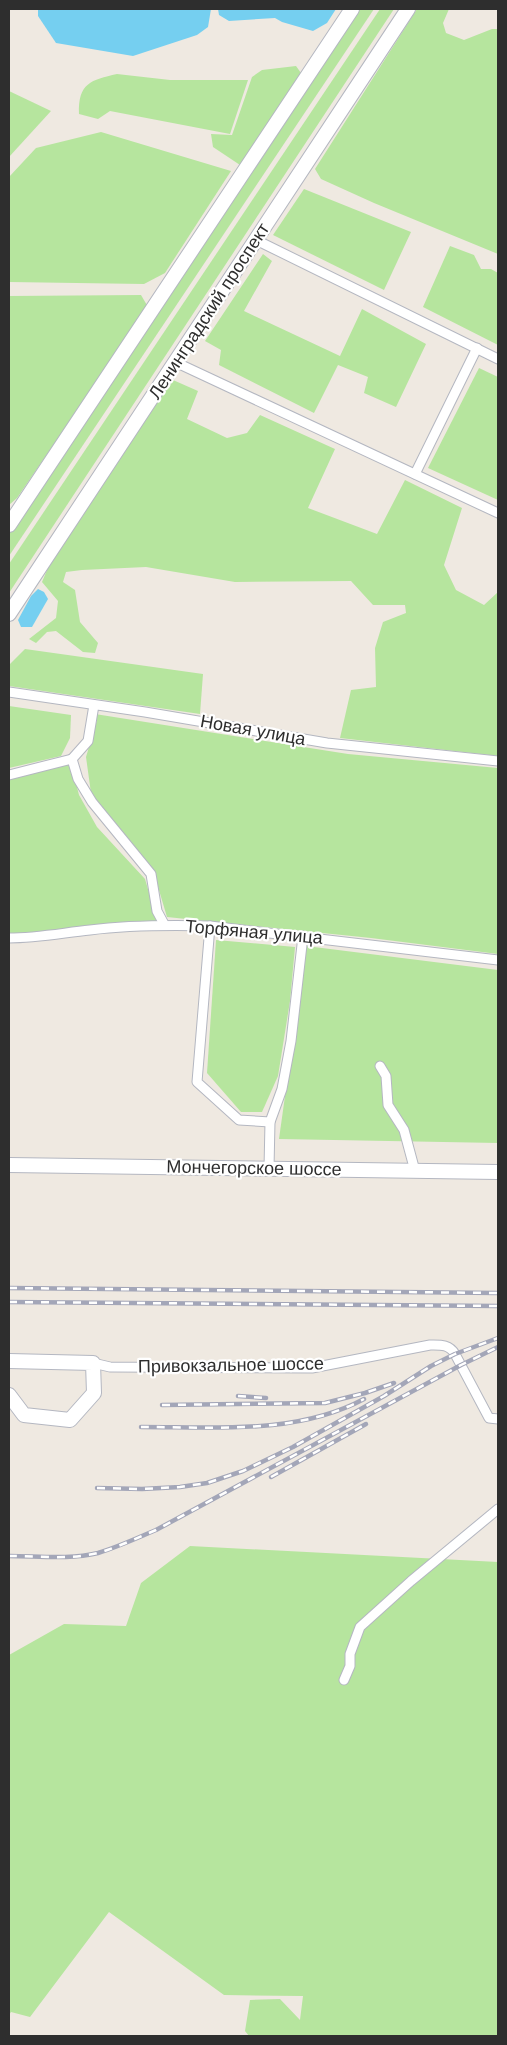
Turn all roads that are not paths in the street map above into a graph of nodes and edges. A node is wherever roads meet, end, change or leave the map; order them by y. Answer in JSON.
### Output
{"nodes":[{"id":1,"x":352,"y":9,"type":"edge"},
{"id":2,"x":408,"y":9,"type":"edge"},
{"id":3,"x":256,"y":240,"type":"junction"},
{"id":4,"x":477,"y":348,"type":"junction"},
{"id":5,"x":498,"y":359,"type":"edge"},
{"id":6,"x":175,"y":362,"type":"junction"},
{"id":7,"x":415,"y":474,"type":"junction"},
{"id":8,"x":498,"y":513,"type":"edge"},
{"id":9,"x":9,"y":525,"type":"edge"},
{"id":10,"x":9,"y":614,"type":"edge"},
{"id":11,"x":9,"y":692,"type":"edge"},
{"id":12,"x":94,"y":705,"type":"junction"},
{"id":13,"x":72,"y":759,"type":"junction"},
{"id":14,"x":498,"y":761,"type":"edge"},
{"id":15,"x":9,"y":775,"type":"edge"},
{"id":16,"x":164,"y":924,"type":"junction"},
{"id":17,"x":210,"y":926,"type":"junction"},
{"id":18,"x":303,"y":936,"type":"junction"},
{"id":19,"x":9,"y":938,"type":"edge"},
{"id":20,"x":498,"y":960,"type":"edge"},
{"id":21,"x":380,"y":1066,"type":"dead end"},
{"id":22,"x":270,"y":1122,"type":"junction"},
{"id":23,"x":9,"y":1165,"type":"edge"},
{"id":24,"x":269,"y":1168,"type":"junction"},
{"id":25,"x":415,"y":1171,"type":"junction"},
{"id":26,"x":498,"y":1172,"type":"edge"},
{"id":27,"x":9,"y":1360,"type":"edge"},
{"id":28,"x":93,"y":1364,"type":"junction"},
{"id":29,"x":9,"y":1395,"type":"edge"},
{"id":30,"x":498,"y":1420,"type":"edge"},
{"id":31,"x":498,"y":1509,"type":"edge"},
{"id":32,"x":344,"y":1680,"type":"dead end"}],
"edges":[{"from":1,"to":9,"type":"street"},
{"from":2,"to":3,"type":"street","name":"Ленинградский проспект"},
{"from":3,"to":4,"type":"street"},
{"from":3,"to":6,"type":"street","name":"Ленинградский проспект"},
{"from":4,"to":5,"type":"street"},
{"from":4,"to":7,"type":"street"},
{"from":6,"to":7,"type":"street"},
{"from":6,"to":10,"type":"street","name":"Ленинградский проспект"},
{"from":7,"to":8,"type":"street"},
{"from":11,"to":12,"type":"street","name":"Новая улица"},
{"from":12,"to":13,"type":"street"},
{"from":12,"to":14,"type":"street","name":"Новая улица"},
{"from":13,"to":15,"type":"street"},
{"from":13,"to":16,"type":"street"},
{"from":16,"to":17,"type":"street","name":"Торфяная улица"},
{"from":16,"to":19,"type":"street","name":"Торфяная улица"},
{"from":17,"to":18,"type":"street","name":"Торфяная улица"},
{"from":17,"to":22,"type":"street"},
{"from":18,"to":20,"type":"street","name":"Торфяная улица"},
{"from":18,"to":22,"type":"street"},
{"from":21,"to":25,"type":"street"},
{"from":22,"to":24,"type":"street"},
{"from":23,"to":24,"type":"street","name":"Мончегорское шоссе"},
{"from":24,"to":25,"type":"street","name":"Мончегорское шоссе"},
{"from":25,"to":26,"type":"street","name":"Мончегорское шоссе"},
{"from":27,"to":28,"type":"street","name":"Привокзальное шоссе"},
{"from":28,"to":29,"type":"street"},
{"from":28,"to":30,"type":"street","name":"Привокзальное шоссе"},
{"from":31,"to":32,"type":"street"}]}
